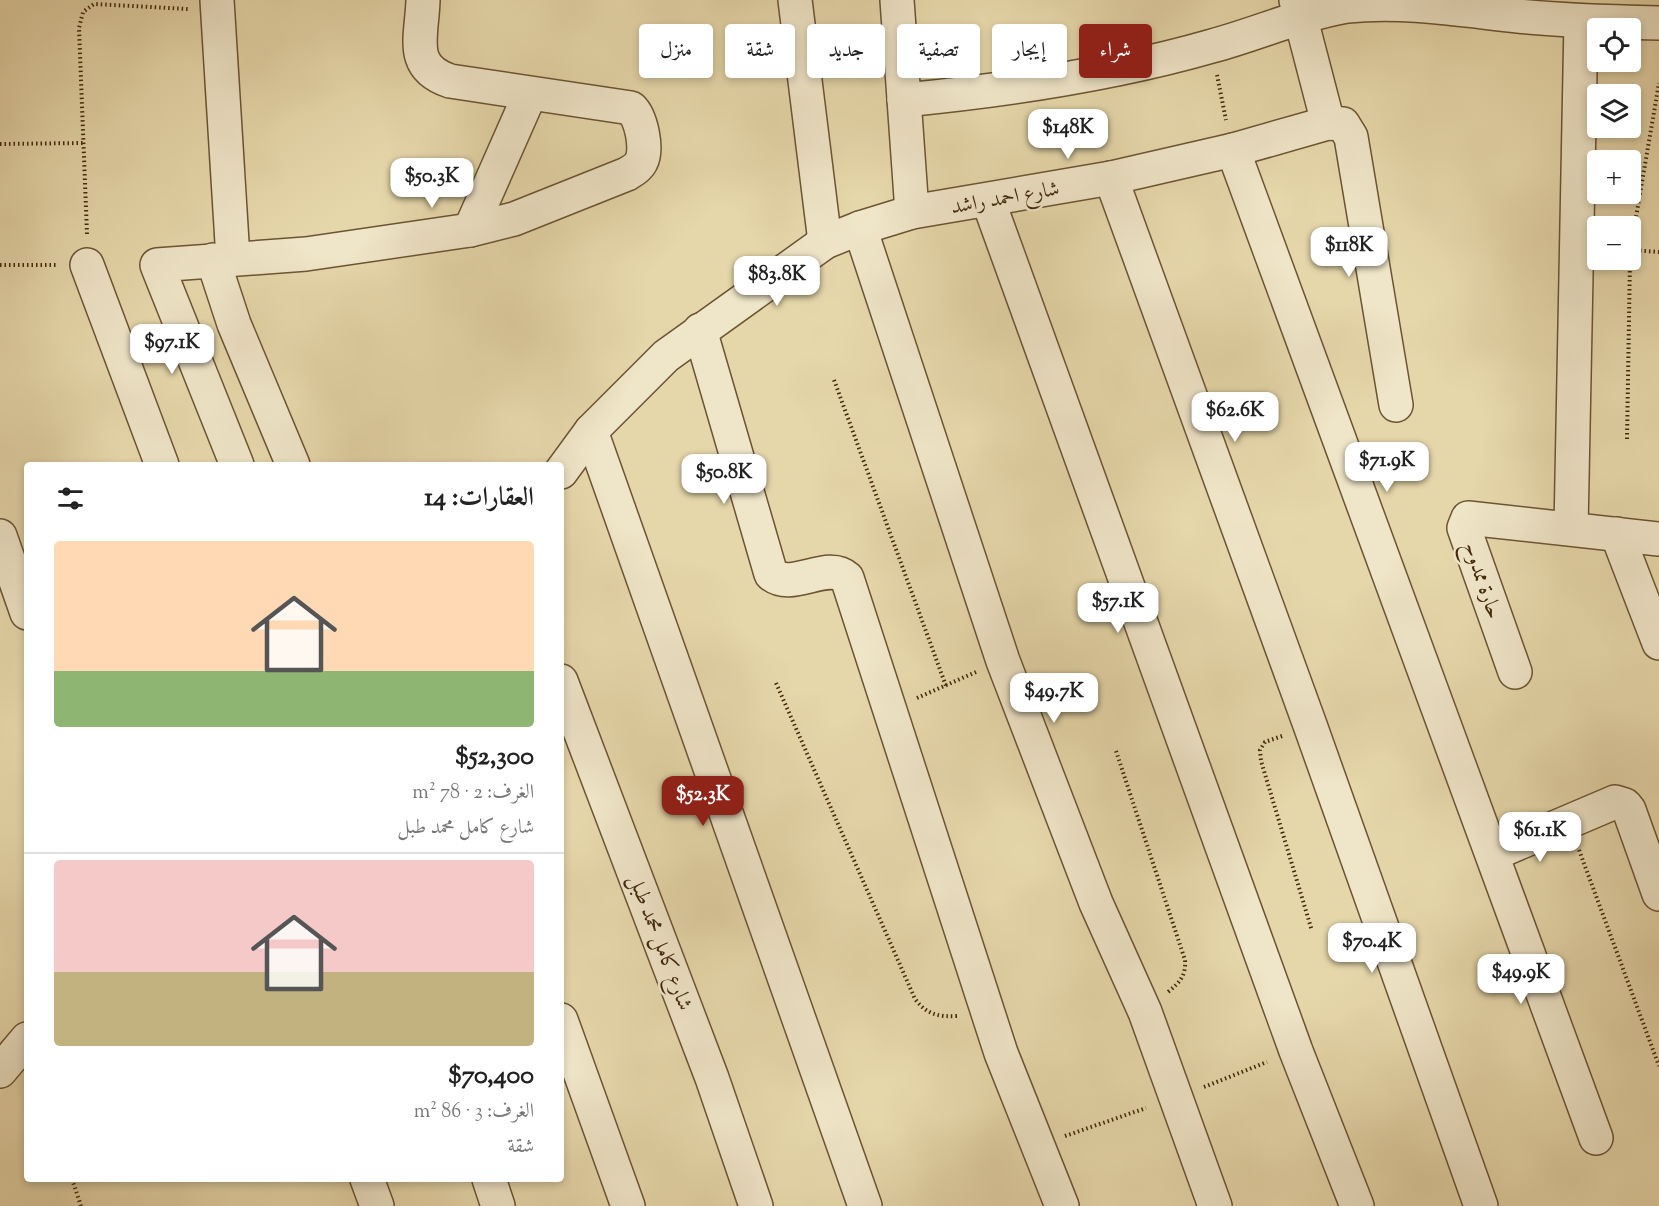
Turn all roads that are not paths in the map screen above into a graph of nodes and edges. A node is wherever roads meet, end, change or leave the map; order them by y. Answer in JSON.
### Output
{"nodes":[{"id":1,"x":423,"y":0,"type":"edge"},
{"id":2,"x":795,"y":0,"type":"edge"},
{"id":3,"x":897,"y":0,"type":"edge"},
{"id":4,"x":217,"y":5,"type":"edge"},
{"id":5,"x":1298,"y":9,"type":"edge"},
{"id":6,"x":1581,"y":21,"type":"junction"},
{"id":7,"x":1659,"y":23,"type":"edge"},
{"id":8,"x":530,"y":94,"type":"junction"},
{"id":9,"x":904,"y":100,"type":"junction"},
{"id":10,"x":1328,"y":123,"type":"junction"},
{"id":11,"x":1233,"y":150,"type":"junction"},
{"id":12,"x":1112,"y":178,"type":"junction"},
{"id":13,"x":988,"y":200,"type":"junction"},
{"id":14,"x":912,"y":213,"type":"junction"},
{"id":15,"x":860,"y":228,"type":"junction"},
{"id":16,"x":470,"y":230,"type":"junction"},
{"id":17,"x":825,"y":242,"type":"junction"},
{"id":18,"x":223,"y":260,"type":"junction"},
{"id":19,"x":87,"y":265,"type":"road end"},
{"id":20,"x":700,"y":330,"type":"junction"},
{"id":21,"x":1396,"y":405,"type":"dead end"},
{"id":22,"x":591,"y":431,"type":"junction"},
{"id":23,"x":161,"y":462,"type":"edge"},
{"id":24,"x":236,"y":462,"type":"edge"},
{"id":25,"x":292,"y":462,"type":"edge"},
{"id":26,"x":564,"y":468,"type":"edge"},
{"id":27,"x":1571,"y":529,"type":"junction"},
{"id":28,"x":1617,"y":534,"type":"junction"},
{"id":29,"x":0,"y":536,"type":"edge"},
{"id":30,"x":1659,"y":539,"type":"edge"},
{"id":31,"x":24,"y":604,"type":"edge"},
{"id":32,"x":1659,"y":643,"type":"edge"},
{"id":33,"x":1515,"y":672,"type":"dead end"},
{"id":34,"x":564,"y":689,"type":"edge"},
{"id":35,"x":1493,"y":854,"type":"junction"},
{"id":36,"x":1659,"y":894,"type":"edge"},
{"id":37,"x":564,"y":1028,"type":"edge"},
{"id":38,"x":24,"y":1043,"type":"edge"},
{"id":39,"x":0,"y":1071,"type":"edge"},
{"id":40,"x":1596,"y":1138,"type":"dead end"},
{"id":41,"x":368,"y":1182,"type":"edge"},
{"id":42,"x":490,"y":1182,"type":"edge"},
{"id":43,"x":377,"y":1206,"type":"edge"},
{"id":44,"x":498,"y":1206,"type":"edge"},
{"id":45,"x":628,"y":1206,"type":"edge"},
{"id":46,"x":756,"y":1206,"type":"edge"},
{"id":47,"x":865,"y":1206,"type":"edge"},
{"id":48,"x":1062,"y":1206,"type":"edge"},
{"id":49,"x":1215,"y":1206,"type":"edge"},
{"id":50,"x":1357,"y":1206,"type":"edge"},
{"id":51,"x":1481,"y":1206,"type":"edge"}],
"edges":[{"from":1,"to":8,"type":"street"},
{"from":2,"to":17,"type":"street"},
{"from":3,"to":9,"type":"street"},
{"from":4,"to":18,"type":"street"},
{"from":5,"to":6,"type":"street"},
{"from":5,"to":9,"type":"street"},
{"from":5,"to":10,"type":"street"},
{"from":6,"to":7,"type":"street"},
{"from":6,"to":27,"type":"street"},
{"from":8,"to":16,"type":"street"},
{"from":8,"to":16,"type":"street"},
{"from":9,"to":14,"type":"street"},
{"from":10,"to":11,"type":"street","name":"شارع احمد راشد"},
{"from":10,"to":21,"type":"street"},
{"from":11,"to":12,"type":"street","name":"شارع احمد راشد"},
{"from":11,"to":35,"type":"street"},
{"from":12,"to":13,"type":"street","name":"شارع احمد راشد"},
{"from":12,"to":51,"type":"street"},
{"from":13,"to":14,"type":"street","name":"شارع احمد راشد"},
{"from":13,"to":50,"type":"street"},
{"from":14,"to":15,"type":"street","name":"شارع احمد راشد"},
{"from":15,"to":17,"type":"street","name":"شارع احمد راشد"},
{"from":15,"to":49,"type":"street"},
{"from":16,"to":18,"type":"street"},
{"from":17,"to":20,"type":"street","name":"شارع احمد راشد"},
{"from":18,"to":24,"type":"street"},
{"from":18,"to":25,"type":"street"},
{"from":19,"to":23,"type":"street"},
{"from":20,"to":22,"type":"street","name":"شارع احمد راشد"},
{"from":20,"to":48,"type":"street"},
{"from":22,"to":26,"type":"street","name":"شارع احمد راشد"},
{"from":22,"to":47,"type":"street"},
{"from":27,"to":28,"type":"street"},
{"from":27,"to":33,"type":"street","name":"حارة ممدوح"},
{"from":28,"to":30,"type":"street"},
{"from":28,"to":32,"type":"street"},
{"from":29,"to":31,"type":"street"},
{"from":34,"to":46,"type":"street","name":"شارع كامل محمد طبل"},
{"from":35,"to":36,"type":"street"},
{"from":35,"to":40,"type":"street"},
{"from":37,"to":45,"type":"street"},
{"from":38,"to":39,"type":"street"},
{"from":41,"to":43,"type":"street"},
{"from":42,"to":44,"type":"street"}]}
